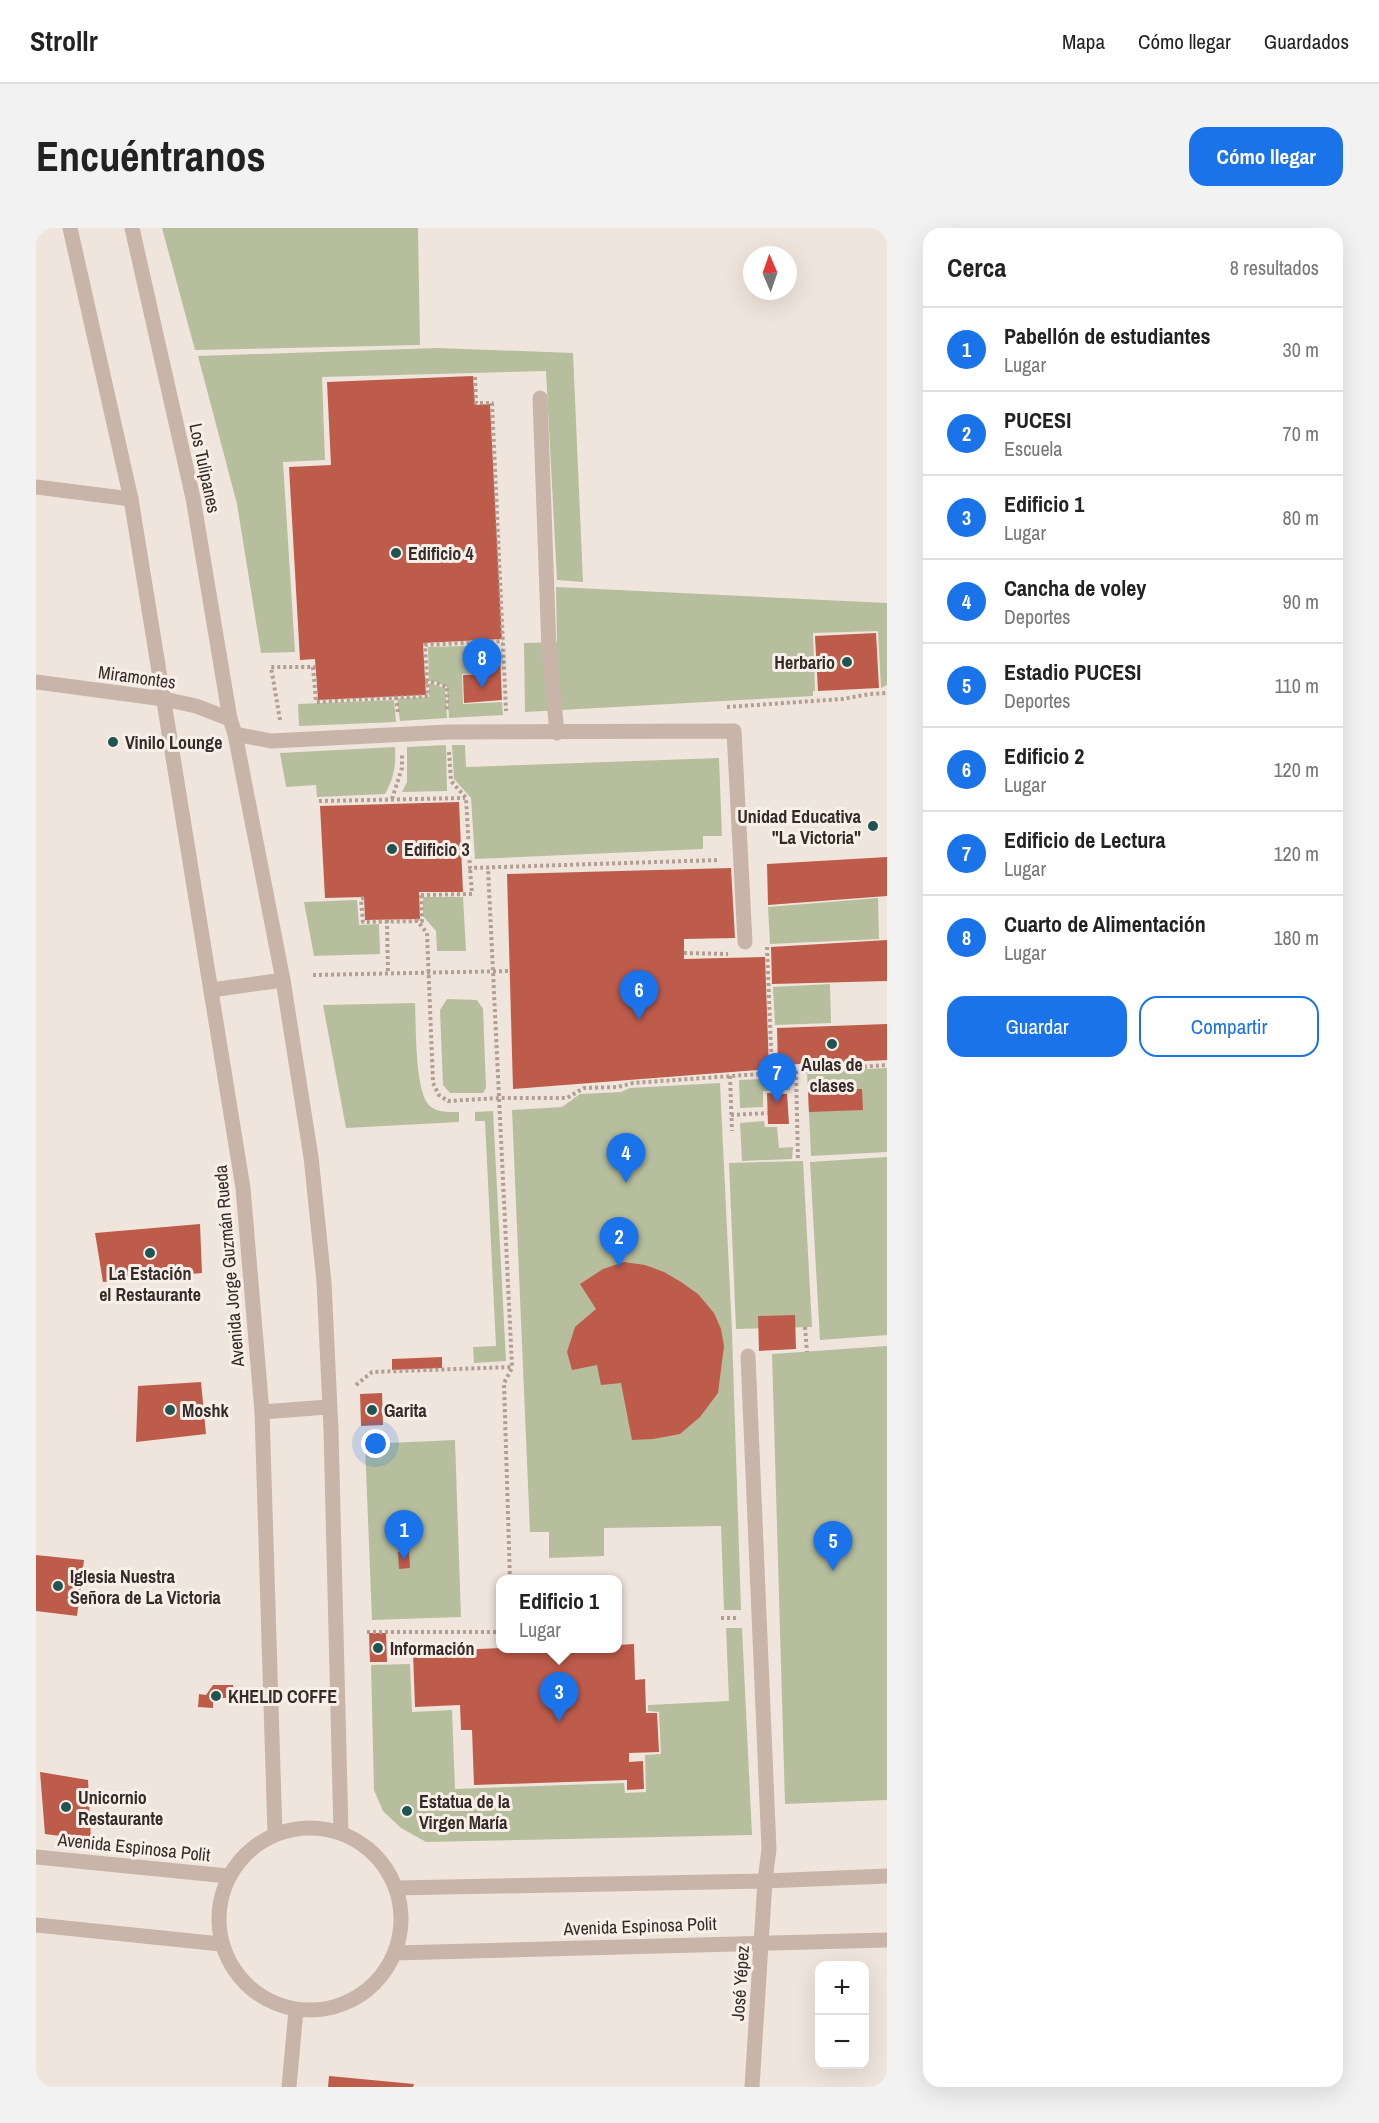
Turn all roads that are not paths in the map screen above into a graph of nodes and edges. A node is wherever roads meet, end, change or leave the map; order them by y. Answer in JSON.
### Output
{"nodes":[{"id":1,"x":70,"y":228,"type":"edge"},
{"id":2,"x":132,"y":228,"type":"edge"},
{"id":3,"x":540,"y":398,"type":"dead end"},
{"id":4,"x":36,"y":487,"type":"edge"},
{"id":5,"x":131,"y":499,"type":"junction"},
{"id":6,"x":36,"y":682,"type":"edge"},
{"id":7,"x":164,"y":699,"type":"junction"},
{"id":8,"x":230,"y":719,"type":"junction"},
{"id":9,"x":557,"y":733,"type":"junction"},
{"id":10,"x":235,"y":734,"type":"junction"},
{"id":11,"x":745,"y":942,"type":"dead end"},
{"id":12,"x":283,"y":980,"type":"junction"},
{"id":13,"x":211,"y":990,"type":"junction"},
{"id":14,"x":748,"y":1356,"type":"dead end"},
{"id":15,"x":328,"y":1407,"type":"junction"},
{"id":16,"x":262,"y":1412,"type":"junction"},
{"id":17,"x":341,"y":1833,"type":"junction"},
{"id":18,"x":275,"y":1834,"type":"junction"},
{"id":19,"x":36,"y":1857,"type":"edge"},
{"id":20,"x":228,"y":1876,"type":"junction"},
{"id":21,"x":887,"y":1876,"type":"edge"},
{"id":22,"x":765,"y":1881,"type":"junction"},
{"id":23,"x":396,"y":1888,"type":"junction"},
{"id":24,"x":36,"y":1925,"type":"edge"},
{"id":25,"x":887,"y":1940,"type":"edge"},
{"id":26,"x":763,"y":1942,"type":"junction"},
{"id":27,"x":221,"y":1944,"type":"junction"},
{"id":28,"x":395,"y":1953,"type":"junction"},
{"id":29,"x":296,"y":2010,"type":"junction"},
{"id":30,"x":288,"y":2087,"type":"edge"},
{"id":31,"x":752,"y":2087,"type":"edge"}],
"edges":[{"from":1,"to":5,"type":"street"},
{"from":2,"to":8,"type":"street","name":"Los Tulipanes"},
{"from":3,"to":9,"type":"street"},
{"from":4,"to":5,"type":"street"},
{"from":5,"to":7,"type":"street"},
{"from":6,"to":7,"type":"street","name":"Miramontes"},
{"from":7,"to":8,"type":"street","name":"Miramontes"},
{"from":7,"to":13,"type":"street","name":"Avenida Jorge Guzmán Rueda"},
{"from":8,"to":10,"type":"street"},
{"from":9,"to":10,"type":"street"},
{"from":9,"to":11,"type":"street"},
{"from":10,"to":12,"type":"street"},
{"from":12,"to":13,"type":"street"},
{"from":12,"to":15,"type":"street"},
{"from":13,"to":16,"type":"street","name":"Avenida Jorge Guzmán Rueda"},
{"from":14,"to":22,"type":"street","name":"José Yépez"},
{"from":15,"to":16,"type":"street"},
{"from":15,"to":17,"type":"street"},
{"from":16,"to":18,"type":"street","name":"Avenida Jorge Guzmán Rueda"},
{"from":17,"to":18,"type":"street"},
{"from":17,"to":23,"type":"street"},
{"from":18,"to":20,"type":"street"},
{"from":19,"to":20,"type":"street","name":"Avenida Espinosa Polit"},
{"from":20,"to":27,"type":"street"},
{"from":21,"to":22,"type":"street"},
{"from":22,"to":23,"type":"street"},
{"from":22,"to":26,"type":"street","name":"José Yépez"},
{"from":23,"to":28,"type":"street"},
{"from":24,"to":27,"type":"street"},
{"from":25,"to":26,"type":"street","name":"Avenida Espinosa Polit"},
{"from":26,"to":28,"type":"street","name":"Avenida Espinosa Polit"},
{"from":26,"to":31,"type":"street","name":"José Yépez"},
{"from":27,"to":29,"type":"street"},
{"from":28,"to":29,"type":"street"},
{"from":29,"to":30,"type":"street"}]}
